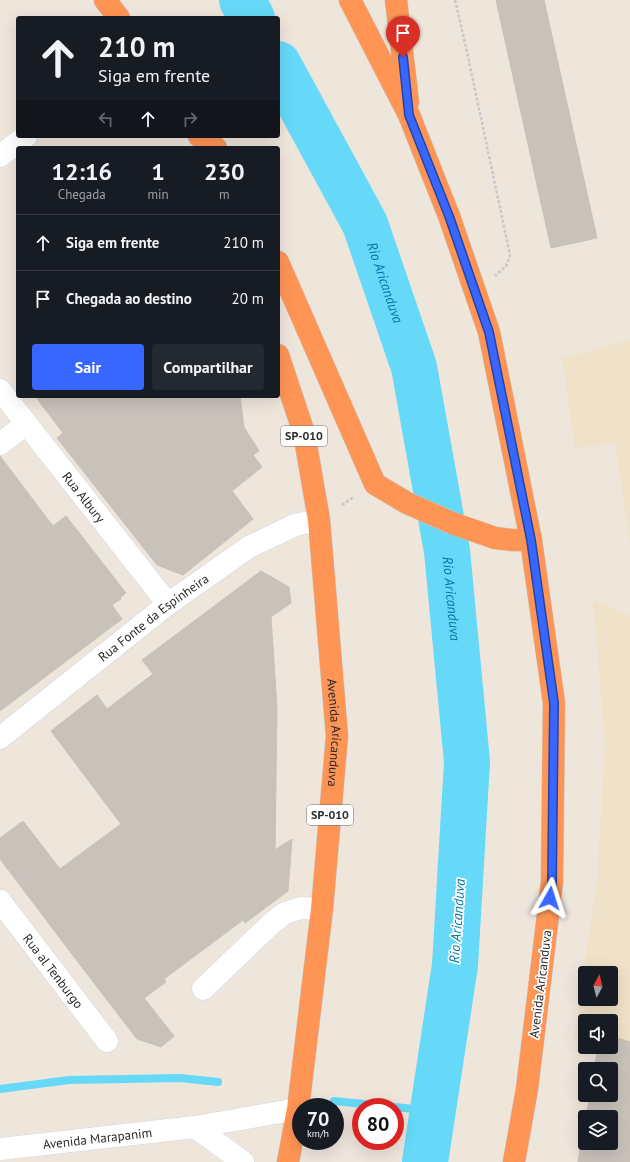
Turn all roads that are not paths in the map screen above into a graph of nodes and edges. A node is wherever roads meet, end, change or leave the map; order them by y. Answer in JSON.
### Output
{"nodes":[{"id":1,"x":105,"y":0,"type":"edge"},
{"id":2,"x":350,"y":0,"type":"edge"},
{"id":3,"x":396,"y":0,"type":"edge"},
{"id":4,"x":117,"y":16,"type":"edge"},
{"id":5,"x":409,"y":115,"type":"junction"},
{"id":6,"x":23,"y":138,"type":"edge"},
{"id":7,"x":202,"y":138,"type":"edge"},
{"id":8,"x":213,"y":146,"type":"edge"},
{"id":9,"x":0,"y":156,"type":"edge"},
{"id":10,"x":280,"y":267,"type":"edge"},
{"id":11,"x":280,"y":361,"type":"edge"},
{"id":12,"x":0,"y":390,"type":"edge"},
{"id":13,"x":26,"y":424,"type":"junction"},
{"id":14,"x":0,"y":444,"type":"edge"},
{"id":15,"x":319,"y":520,"type":"junction"},
{"id":16,"x":531,"y":540,"type":"junction"},
{"id":17,"x":168,"y":604,"type":"junction"},
{"id":18,"x":0,"y":738,"type":"edge"},
{"id":19,"x":0,"y":901,"type":"edge"},
{"id":20,"x":322,"y":909,"type":"junction"},
{"id":21,"x":203,"y":989,"type":"dead end"},
{"id":22,"x":107,"y":1041,"type":"dead end"},
{"id":23,"x":299,"y":1098,"type":"edge"},
{"id":24,"x":292,"y":1109,"type":"edge"},
{"id":25,"x":195,"y":1127,"type":"junction"},
{"id":26,"x":292,"y":1140,"type":"edge"},
{"id":27,"x":0,"y":1149,"type":"edge"},
{"id":28,"x":243,"y":1162,"type":"edge"},
{"id":29,"x":288,"y":1162,"type":"edge"},
{"id":30,"x":514,"y":1162,"type":"edge"}],
"edges":[{"from":1,"to":4,"type":"highway"},
{"from":2,"to":5,"type":"highway","name":"Avenida Aricanduva"},
{"from":3,"to":5,"type":"highway"},
{"from":5,"to":16,"type":"highway","name":"Avenida Aricanduva"},
{"from":6,"to":9,"type":"street"},
{"from":7,"to":8,"type":"highway"},
{"from":10,"to":16,"type":"highway"},
{"from":11,"to":15,"type":"highway","name":"Avenida Aricanduva","number":"SP-010"},
{"from":12,"to":13,"type":"street","name":"Rua Albury"},
{"from":13,"to":14,"type":"street"},
{"from":13,"to":17,"type":"street","name":"Rua Albury"},
{"from":15,"to":17,"type":"street","name":"Rua Fonte da Espinheira"},
{"from":15,"to":20,"type":"highway","name":"Avenida Aricanduva","number":"SP-010"},
{"from":16,"to":30,"type":"highway","name":"Avenida Aricanduva"},
{"from":17,"to":18,"type":"street","name":"Rua Fonte da Espinheira"},
{"from":19,"to":22,"type":"street","name":"Rua al Tenburgo"},
{"from":20,"to":21,"type":"street"},
{"from":20,"to":23,"type":"highway","name":"Avenida Aricanduva","number":"SP-010"},
{"from":24,"to":25,"type":"street","name":"Avenida Marapanim"},
{"from":25,"to":27,"type":"street","name":"Avenida Marapanim"},
{"from":25,"to":28,"type":"street"},
{"from":26,"to":29,"type":"highway","name":"Avenida Aricanduva","number":"SP-010"}]}
